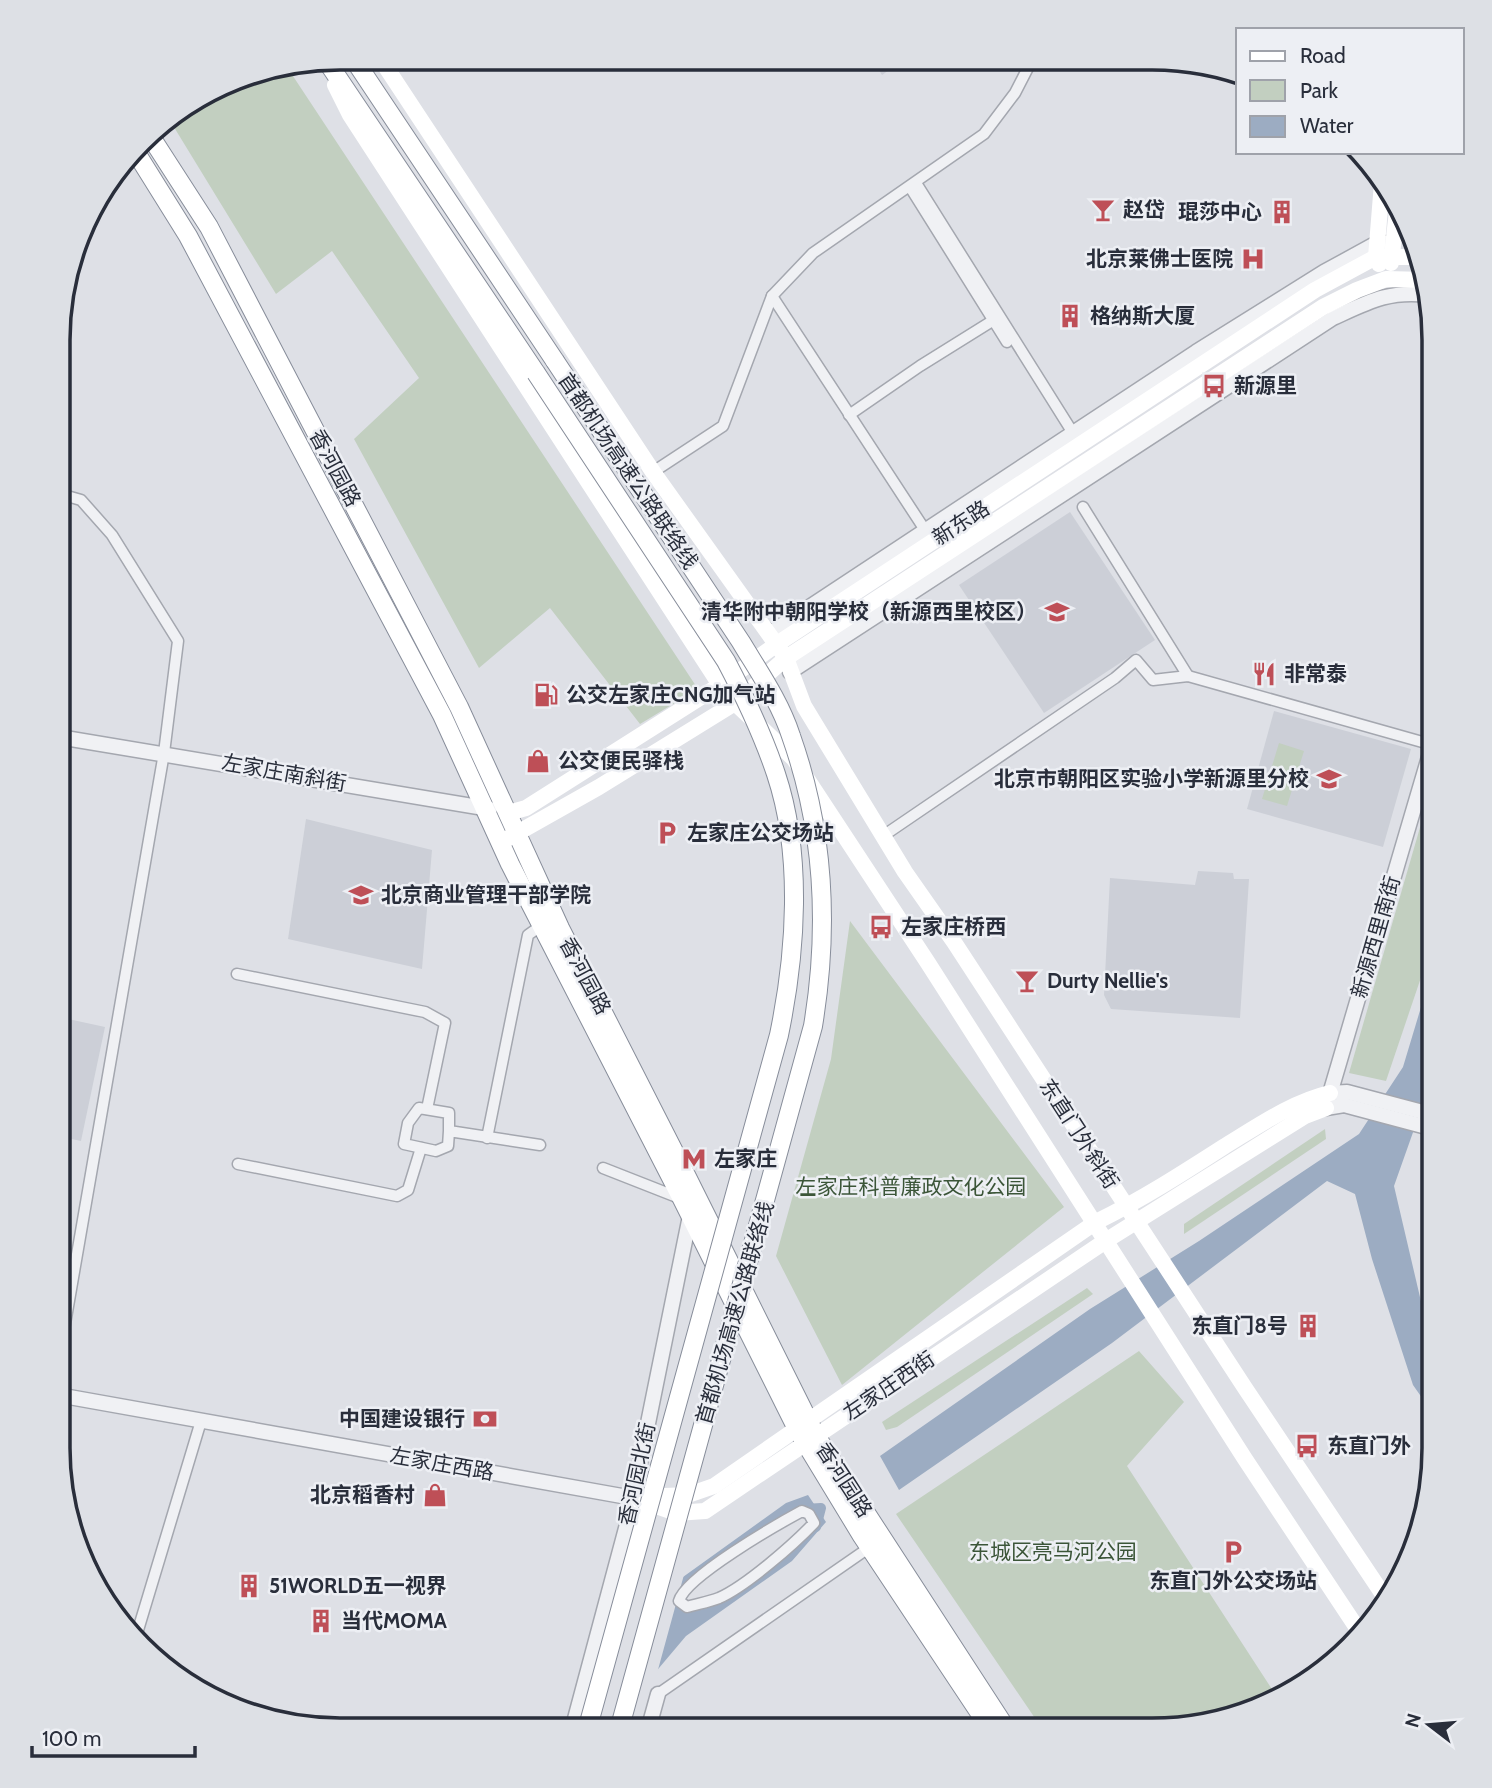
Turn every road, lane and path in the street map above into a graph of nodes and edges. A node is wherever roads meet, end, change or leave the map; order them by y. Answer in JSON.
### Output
{"nodes":[{"id":1,"x":361,"y":70,"type":"edge"},
{"id":2,"x":388,"y":70,"type":"edge"},
{"id":3,"x":1027,"y":70,"type":"edge"},
{"id":4,"x":329,"y":71,"type":"edge"},
{"id":5,"x":331,"y":71,"type":"edge"},
{"id":6,"x":155,"y":143,"type":"edge"},
{"id":7,"x":140,"y":159,"type":"edge"},
{"id":8,"x":913,"y":185,"type":"junction"},
{"id":9,"x":1381,"y":197,"type":"edge"},
{"id":10,"x":1396,"y":226,"type":"edge"},
{"id":11,"x":1377,"y":250,"type":"junction"},
{"id":12,"x":1394,"y":250,"type":"junction"},
{"id":13,"x":1408,"y":254,"type":"edge"},
{"id":14,"x":1386,"y":279,"type":"junction"},
{"id":15,"x":1415,"y":280,"type":"edge"},
{"id":16,"x":1418,"y":294,"type":"edge"},
{"id":17,"x":772,"y":296,"type":"junction"},
{"id":18,"x":996,"y":318,"type":"junction"},
{"id":19,"x":849,"y":415,"type":"junction"},
{"id":20,"x":1070,"y":435,"type":"junction"},
{"id":21,"x":653,"y":472,"type":"junction"},
{"id":22,"x":70,"y":497,"type":"edge"},
{"id":23,"x":1083,"y":507,"type":"dead end"},
{"id":24,"x":925,"y":530,"type":"junction"},
{"id":25,"x":781,"y":651,"type":"junction"},
{"id":26,"x":1188,"y":676,"type":"junction"},
{"id":27,"x":720,"y":685,"type":"junction"},
{"id":28,"x":735,"y":703,"type":"junction"},
{"id":29,"x":70,"y":739,"type":"edge"},
{"id":30,"x":1422,"y":748,"type":"edge"},
{"id":31,"x":163,"y":753,"type":"junction"},
{"id":32,"x":1422,"y":788,"type":"edge"},
{"id":33,"x":484,"y":808,"type":"junction"},
{"id":34,"x":508,"y":813,"type":"junction"},
{"id":35,"x":517,"y":834,"type":"junction"},
{"id":36,"x":883,"y":836,"type":"junction"},
{"id":37,"x":500,"y":843,"type":"junction"},
{"id":38,"x":541,"y":925,"type":"junction"},
{"id":39,"x":237,"y":974,"type":"dead end"},
{"id":40,"x":1337,"y":1100,"type":"junction"},
{"id":41,"x":427,"y":1109,"type":"junction"},
{"id":42,"x":1422,"y":1120,"type":"edge"},
{"id":43,"x":449,"y":1131,"type":"junction"},
{"id":44,"x":487,"y":1138,"type":"junction"},
{"id":45,"x":540,"y":1145,"type":"dead end"},
{"id":46,"x":421,"y":1148,"type":"junction"},
{"id":47,"x":238,"y":1164,"type":"dead end"},
{"id":48,"x":603,"y":1168,"type":"dead end"},
{"id":49,"x":682,"y":1199,"type":"junction"},
{"id":50,"x":1127,"y":1207,"type":"junction"},
{"id":51,"x":690,"y":1216,"type":"junction"},
{"id":52,"x":1096,"y":1222,"type":"junction"},
{"id":53,"x":1137,"y":1223,"type":"junction"},
{"id":54,"x":1107,"y":1240,"type":"junction"},
{"id":55,"x":70,"y":1294,"type":"edge"},
{"id":56,"x":70,"y":1397,"type":"edge"},
{"id":57,"x":201,"y":1421,"type":"junction"},
{"id":58,"x":806,"y":1432,"type":"junction"},
{"id":59,"x":633,"y":1498,"type":"junction"},
{"id":60,"x":867,"y":1534,"type":"junction"},
{"id":61,"x":1381,"y":1591,"type":"edge"},
{"id":62,"x":687,"y":1607,"type":"joint"},
{"id":63,"x":1355,"y":1626,"type":"edge"},
{"id":64,"x":139,"y":1628,"type":"edge"},
{"id":65,"x":658,"y":1694,"type":"joint"},
{"id":66,"x":575,"y":1718,"type":"edge"},
{"id":67,"x":590,"y":1718,"type":"edge"},
{"id":68,"x":622,"y":1718,"type":"edge"},
{"id":69,"x":652,"y":1718,"type":"edge"},
{"id":70,"x":983,"y":1718,"type":"edge"},
{"id":71,"x":998,"y":1718,"type":"edge"}],
"edges":[{"from":1,"to":68,"type":"highway","name":"首都机场高速公路联络线","bridge":true},
{"from":2,"to":21,"type":"main road","name":"东直门外斜街"},
{"from":3,"to":8,"type":"street"},
{"from":4,"to":27,"type":"main road","name":"东直门外斜街"},
{"from":5,"to":67,"type":"highway","name":"首都机场高速公路联络线","bridge":true},
{"from":6,"to":34,"type":"highway","name":"香河园路"},
{"from":7,"to":33,"type":"highway","name":"香河园路"},
{"from":8,"to":17,"type":"street"},
{"from":8,"to":18,"type":"street"},
{"from":9,"to":11,"type":"main road"},
{"from":10,"to":12,"type":"main road"},
{"from":11,"to":12,"type":"main road","name":"新东路"},
{"from":11,"to":14,"type":"main road"},
{"from":11,"to":20,"type":"street"},
{"from":11,"to":25,"type":"main road","name":"新东路"},
{"from":12,"to":13,"type":"main road","name":"新东路"},
{"from":12,"to":14,"type":"main road"},
{"from":14,"to":15,"type":"main road","name":"新东路"},
{"from":14,"to":25,"type":"main road","name":"新东路"},
{"from":16,"to":25,"type":"street"},
{"from":17,"to":19,"type":"street"},
{"from":17,"to":21,"type":"street"},
{"from":18,"to":19,"type":"street"},
{"from":18,"to":20,"type":"street"},
{"from":19,"to":24,"type":"street"},
{"from":20,"to":24,"type":"street"},
{"from":21,"to":25,"type":"main road","name":"东直门外斜街"},
{"from":22,"to":31,"type":"street"},
{"from":23,"to":26,"type":"street"},
{"from":24,"to":25,"type":"street"},
{"from":25,"to":27,"type":"main road","name":"新东路"},
{"from":25,"to":28,"type":"main road"},
{"from":25,"to":36,"type":"main road","name":"东直门外斜街"},
{"from":26,"to":30,"type":"street"},
{"from":26,"to":36,"type":"street"},
{"from":27,"to":28,"type":"main road","name":"东直门外斜街"},
{"from":27,"to":34,"type":"main road","name":"新东路"},
{"from":28,"to":35,"type":"main road"},
{"from":28,"to":52,"type":"main road","name":"东直门外斜街"},
{"from":29,"to":31,"type":"street","name":"左家庄南斜街"},
{"from":31,"to":33,"type":"street","name":"左家庄南斜街"},
{"from":31,"to":55,"type":"street"},
{"from":32,"to":40,"type":"street","name":"新源西里南街"},
{"from":33,"to":34,"type":"street","name":"左家庄南斜街"},
{"from":33,"to":37,"type":"highway","name":"香河园路"},
{"from":34,"to":35,"type":"highway","name":"香河园路"},
{"from":35,"to":37,"type":"main road"},
{"from":35,"to":58,"type":"highway","name":"香河园路"},
{"from":36,"to":50,"type":"main road","name":"东直门外斜街"},
{"from":37,"to":38,"type":"highway","name":"香河园路"},
{"from":38,"to":44,"type":"street"},
{"from":38,"to":49,"type":"highway","name":"香河园路"},
{"from":39,"to":41,"type":"street"},
{"from":40,"to":42,"type":"street"},
{"from":40,"to":50,"type":"main road"},
{"from":40,"to":53,"type":"main road"},
{"from":41,"to":43,"type":"street"},
{"from":41,"to":46,"type":"street"},
{"from":43,"to":44,"type":"street"},
{"from":43,"to":46,"type":"street"},
{"from":44,"to":45,"type":"street"},
{"from":46,"to":47,"type":"street"},
{"from":48,"to":49,"type":"street"},
{"from":49,"to":51,"type":"highway","name":"香河园路"},
{"from":50,"to":52,"type":"main road","name":"左家庄西街"},
{"from":50,"to":53,"type":"main road","name":"东直门外斜街"},
{"from":51,"to":58,"type":"highway","name":"香河园路"},
{"from":51,"to":59,"type":"street","name":"香河园北街"},
{"from":52,"to":54,"type":"main road","name":"东直门外斜街"},
{"from":52,"to":58,"type":"main road","name":"左家庄西街"},
{"from":53,"to":54,"type":"main road","name":"左家庄西街"},
{"from":53,"to":61,"type":"main road","name":"东直门外斜街"},
{"from":54,"to":58,"type":"main road","name":"左家庄西街"},
{"from":54,"to":63,"type":"main road","name":"东直门外斜街"},
{"from":56,"to":57,"type":"street","name":"左家庄西路"},
{"from":57,"to":59,"type":"street","name":"左家庄西路"},
{"from":57,"to":64,"type":"street"},
{"from":58,"to":59,"type":"main road","name":"左家庄西路"},
{"from":58,"to":60,"type":"highway","name":"香河园路"},
{"from":59,"to":66,"type":"street","name":"香河园北街"},
{"from":60,"to":65,"type":"street"},
{"from":60,"to":70,"type":"highway","name":"香河园路"},
{"from":60,"to":71,"type":"highway","name":"香河园路"},
{"from":62,"to":62,"type":"street"},
{"from":65,"to":69,"type":"street"}]}
